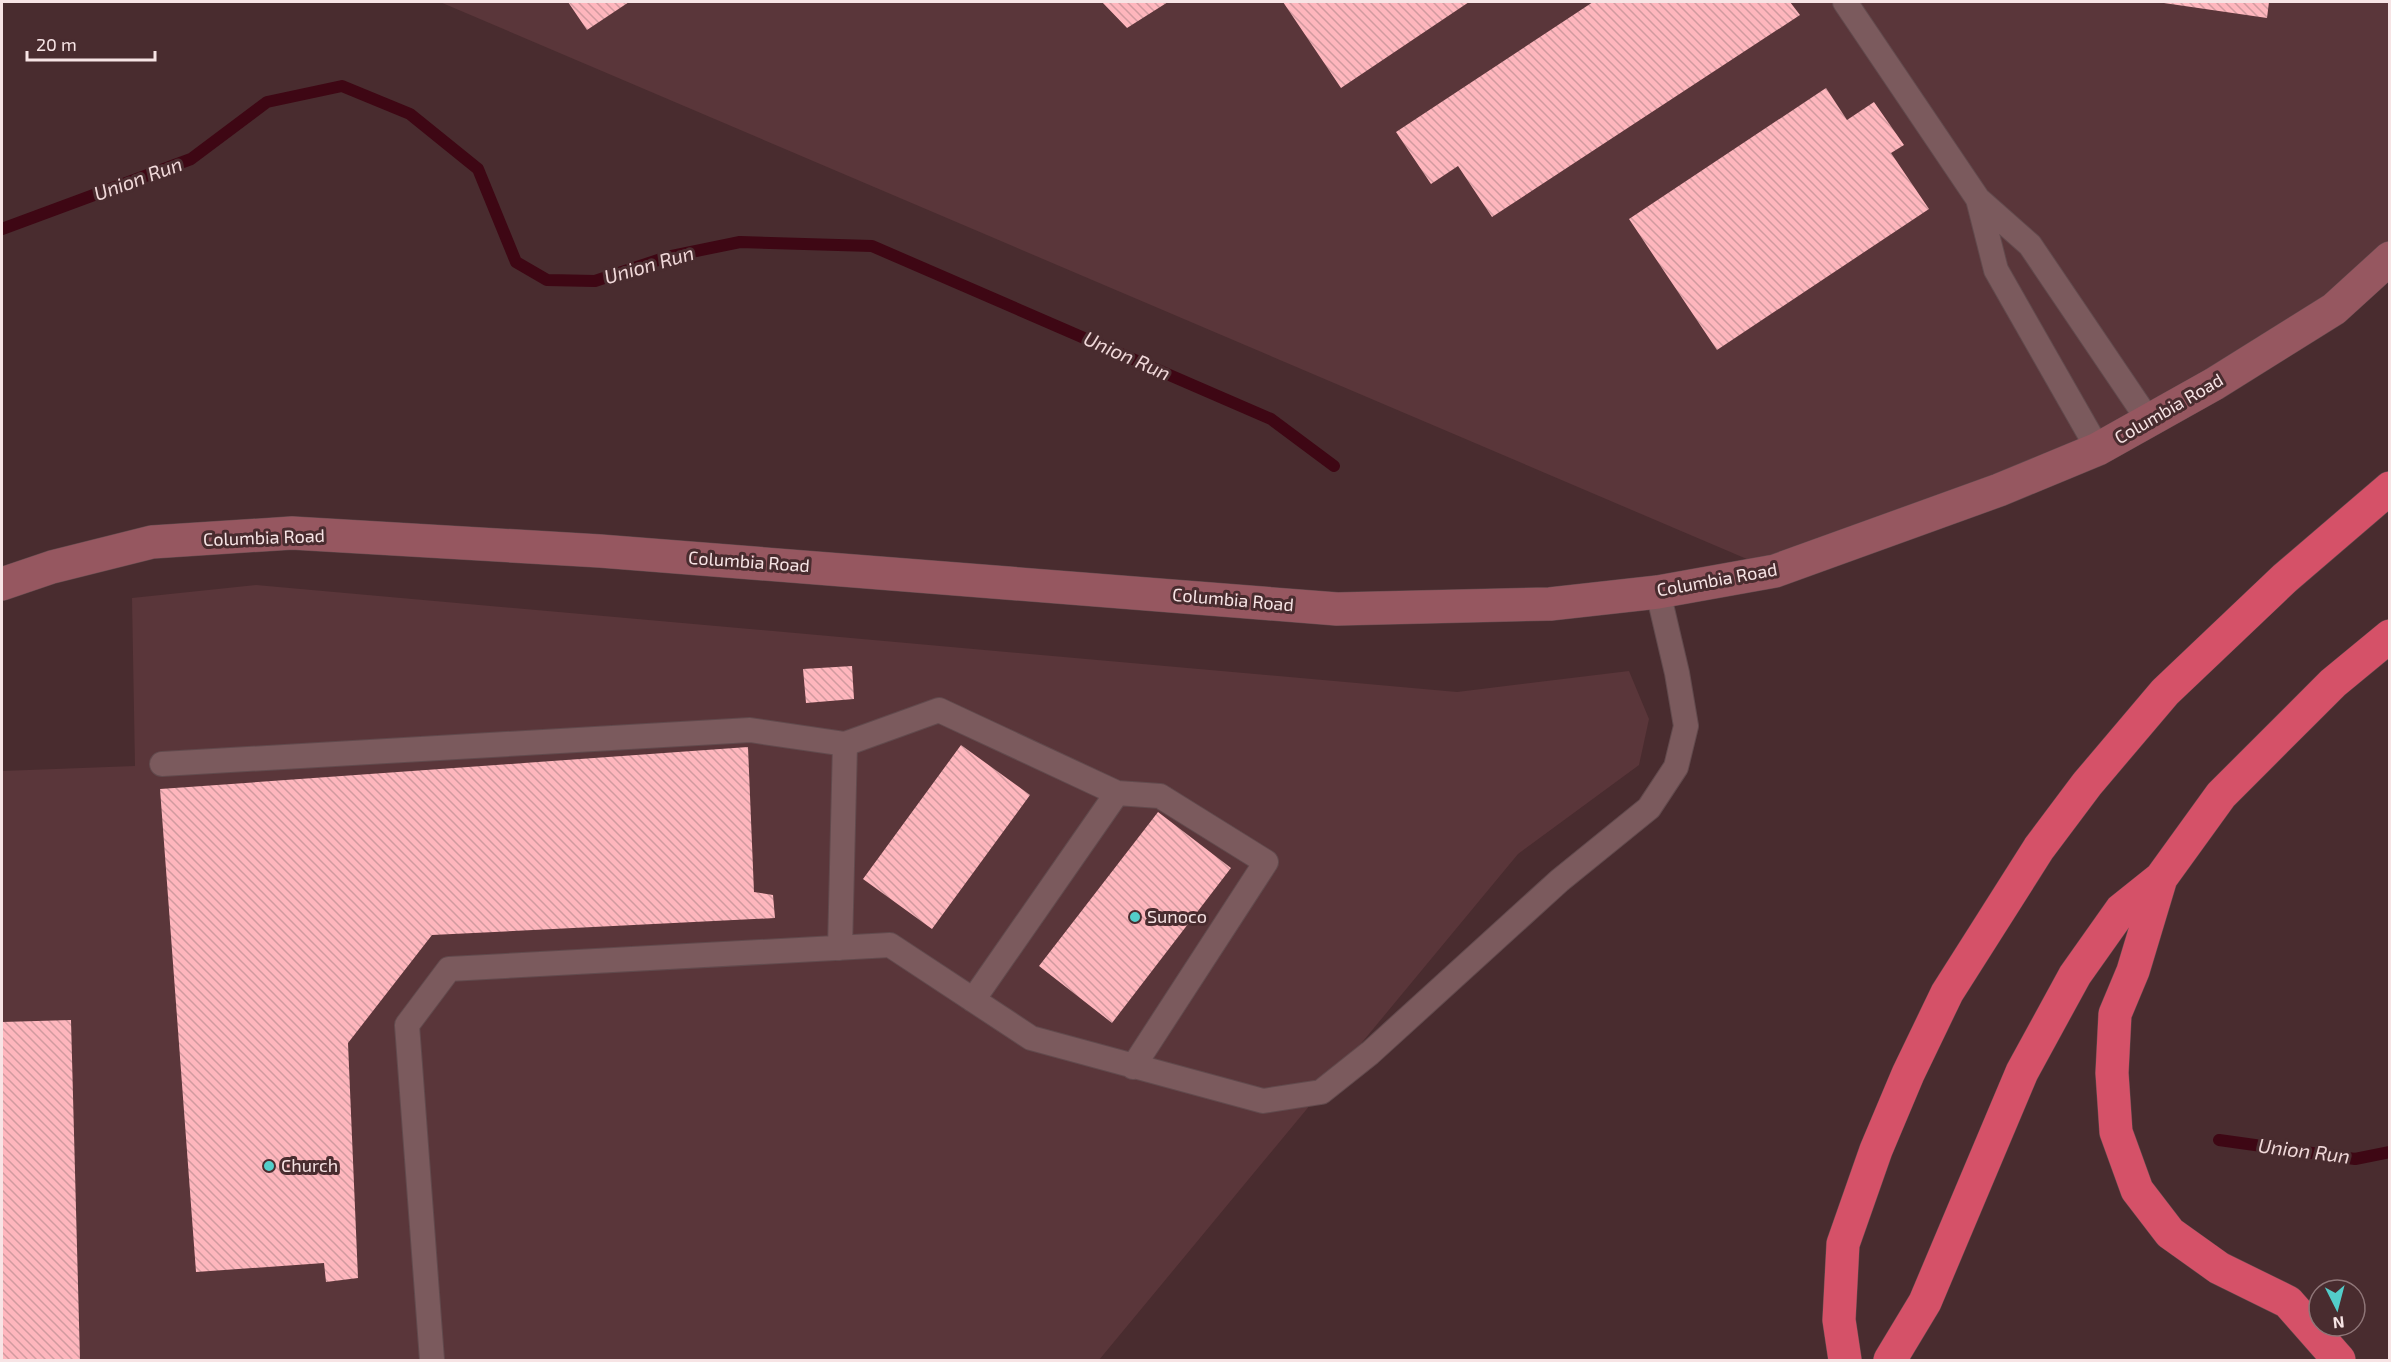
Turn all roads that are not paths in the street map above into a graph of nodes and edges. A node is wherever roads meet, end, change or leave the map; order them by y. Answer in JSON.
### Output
{"nodes":[{"id":1,"x":1845,"y":2,"type":"edge"},
{"id":2,"x":1978,"y":199,"type":"junction"},
{"id":3,"x":2390,"y":258,"type":"edge"},
{"id":4,"x":2149,"y":421,"type":"junction"},
{"id":5,"x":2098,"y":448,"type":"junction"},
{"id":6,"x":2390,"y":488,"type":"edge"},
{"id":7,"x":2,"y":584,"type":"edge"},
{"id":8,"x":1658,"y":591,"type":"junction"},
{"id":9,"x":2390,"y":636,"type":"edge"},
{"id":10,"x":845,"y":744,"type":"junction"},
{"id":11,"x":162,"y":764,"type":"dead end"},
{"id":12,"x":1118,"y":793,"type":"junction"},
{"id":13,"x":2161,"y":878,"type":"junction"},
{"id":14,"x":840,"y":948,"type":"junction"},
{"id":15,"x":972,"y":1000,"type":"junction"},
{"id":16,"x":1133,"y":1067,"type":"junction"},
{"id":17,"x":432,"y":1360,"type":"edge"},
{"id":18,"x":1845,"y":1360,"type":"edge"},
{"id":19,"x":1890,"y":1360,"type":"edge"},
{"id":20,"x":2339,"y":1360,"type":"edge"}],
"edges":[{"from":1,"to":2,"type":"lane"},
{"from":2,"to":4,"type":"lane"},
{"from":2,"to":5,"type":"lane"},
{"from":3,"to":4,"type":"street","name":"Columbia Road"},
{"from":4,"to":5,"type":"street","name":"Columbia Road"},
{"from":5,"to":8,"type":"street","name":"Columbia Road"},
{"from":6,"to":18,"type":"highway"},
{"from":7,"to":8,"type":"street","name":"Columbia Road"},
{"from":8,"to":16,"type":"lane"},
{"from":9,"to":13,"type":"highway"},
{"from":10,"to":11,"type":"lane"},
{"from":10,"to":12,"type":"lane"},
{"from":10,"to":14,"type":"lane"},
{"from":12,"to":15,"type":"lane"},
{"from":12,"to":16,"type":"lane"},
{"from":13,"to":19,"type":"highway"},
{"from":13,"to":20,"type":"highway"},
{"from":14,"to":15,"type":"lane"},
{"from":14,"to":17,"type":"lane"},
{"from":15,"to":16,"type":"lane"}]}
